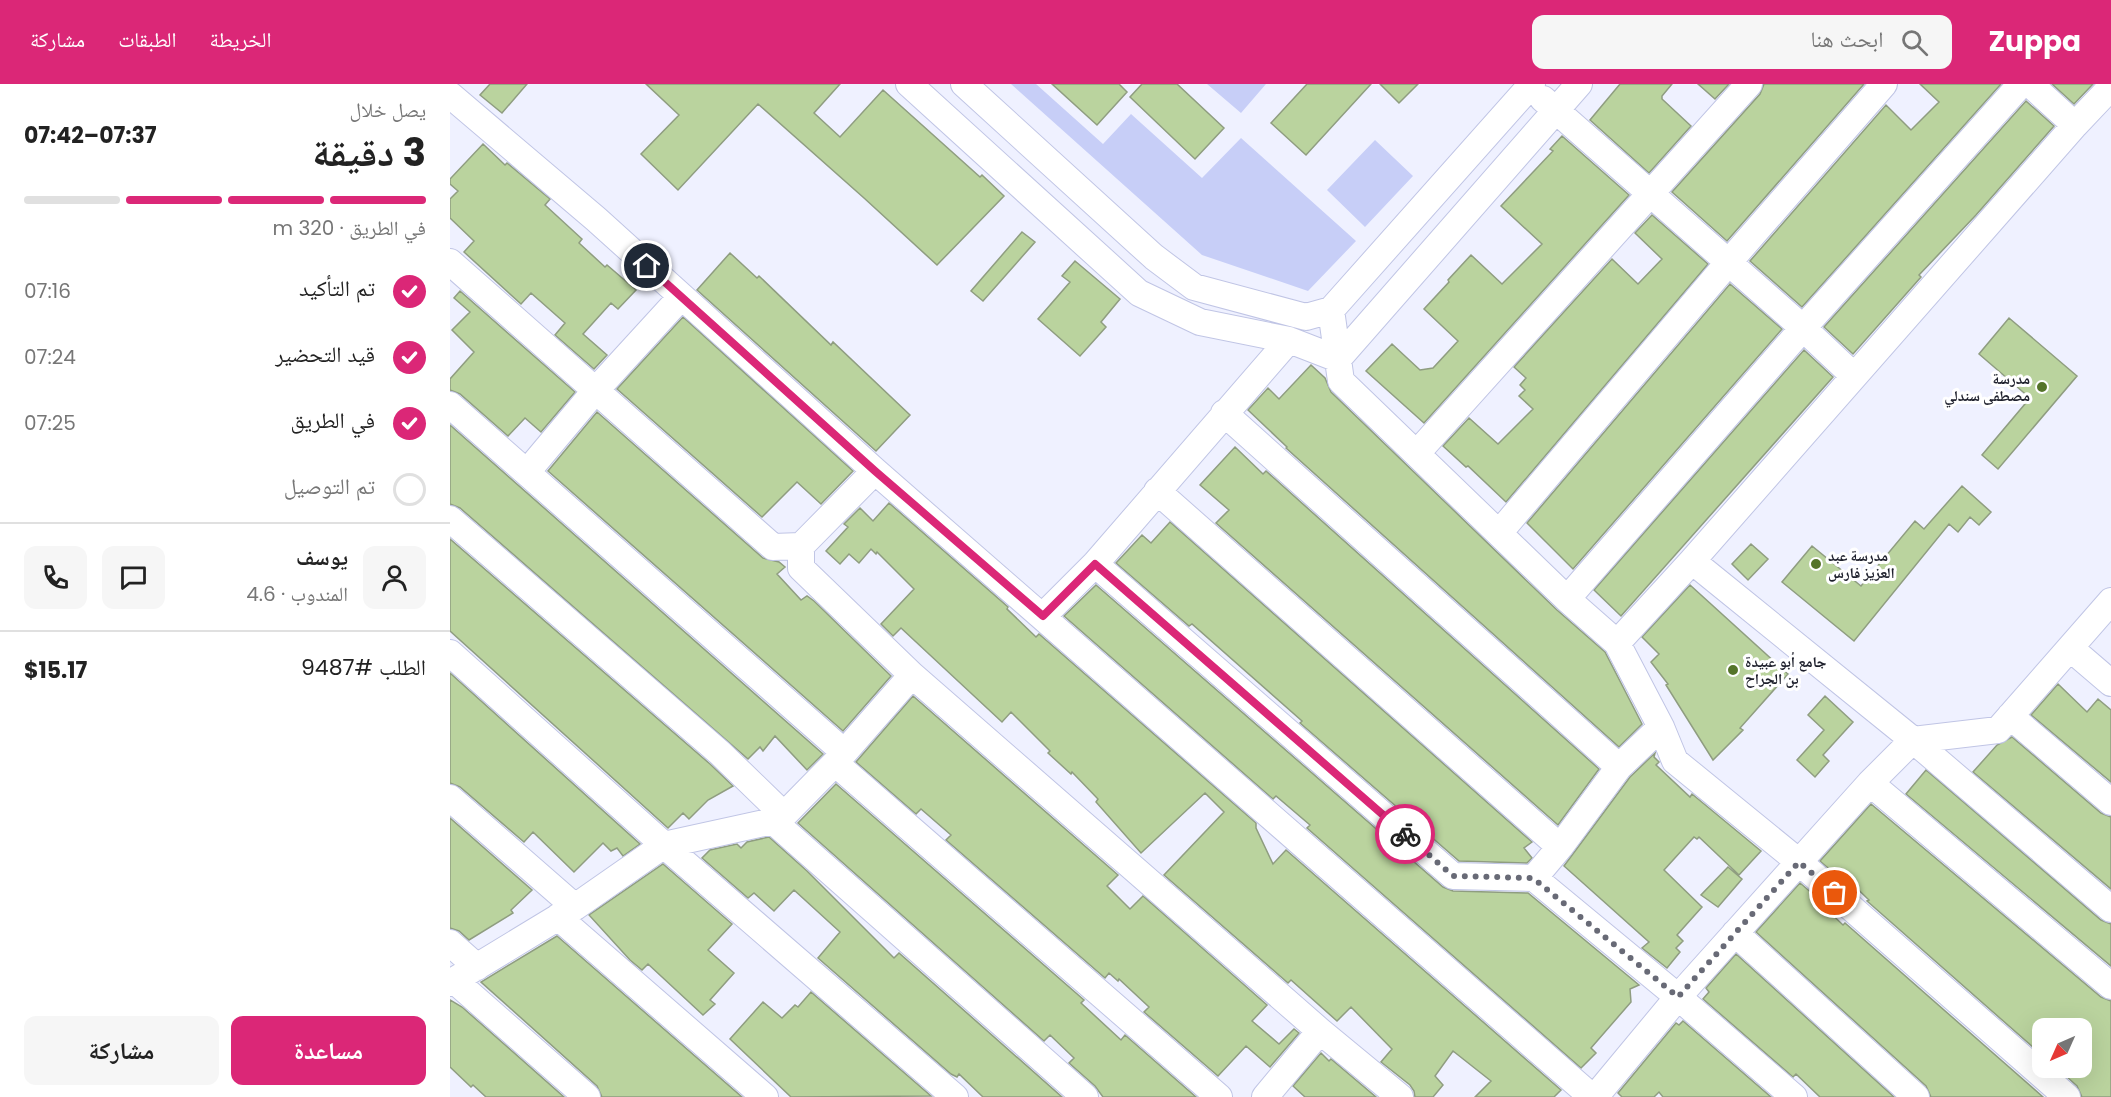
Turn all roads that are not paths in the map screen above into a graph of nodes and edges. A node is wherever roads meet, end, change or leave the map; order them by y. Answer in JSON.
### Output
{"nodes":[{"id":1,"x":909,"y":84,"type":"edge"},
{"id":2,"x":964,"y":84,"type":"edge"},
{"id":3,"x":1580,"y":84,"type":"edge"},
{"id":4,"x":1749,"y":84,"type":"edge"},
{"id":5,"x":1884,"y":84,"type":"edge"},
{"id":6,"x":2021,"y":84,"type":"edge"},
{"id":7,"x":2030,"y":84,"type":"edge"},
{"id":8,"x":1530,"y":86,"type":"edge"},
{"id":9,"x":2111,"y":87,"type":"edge"},
{"id":10,"x":450,"y":95,"type":"edge"},
{"id":11,"x":1556,"y":110,"type":"junction"},
{"id":12,"x":2075,"y":125,"type":"junction"},
{"id":13,"x":1650,"y":195,"type":"junction"},
{"id":14,"x":450,"y":262,"type":"edge"},
{"id":15,"x":1728,"y":263,"type":"junction"},
{"id":16,"x":681,"y":297,"type":"junction"},
{"id":17,"x":1330,"y":310,"type":"junction"},
{"id":18,"x":1803,"y":328,"type":"junction"},
{"id":19,"x":1289,"y":339,"type":"junction"},
{"id":20,"x":1338,"y":359,"type":"junction"},
{"id":21,"x":1854,"y":376,"type":"junction"},
{"id":22,"x":595,"y":391,"type":"junction"},
{"id":23,"x":450,"y":405,"type":"edge"},
{"id":24,"x":1224,"y":413,"type":"junction"},
{"id":25,"x":1417,"y":453,"type":"junction"},
{"id":26,"x":875,"y":471,"type":"junction"},
{"id":27,"x":527,"y":472,"type":"junction"},
{"id":28,"x":1157,"y":491,"type":"junction"},
{"id":29,"x":450,"y":519,"type":"edge"},
{"id":30,"x":1499,"y":533,"type":"junction"},
{"id":31,"x":801,"y":557,"type":"junction"},
{"id":32,"x":1692,"y":561,"type":"junction"},
{"id":33,"x":1095,"y":564,"type":"junction"},
{"id":34,"x":1568,"y":599,"type":"junction"},
{"id":35,"x":2111,"y":601,"type":"edge"},
{"id":36,"x":1043,"y":616,"type":"junction"},
{"id":37,"x":1617,"y":643,"type":"junction"},
{"id":38,"x":2070,"y":648,"type":"junction"},
{"id":39,"x":450,"y":653,"type":"edge"},
{"id":40,"x":912,"y":675,"type":"junction"},
{"id":41,"x":2111,"y":683,"type":"edge"},
{"id":42,"x":2010,"y":717,"type":"junction"},
{"id":43,"x":1661,"y":727,"type":"junction"},
{"id":44,"x":1913,"y":741,"type":"junction"},
{"id":45,"x":840,"y":758,"type":"junction"},
{"id":46,"x":1619,"y":766,"type":"junction"},
{"id":47,"x":1870,"y":783,"type":"junction"},
{"id":48,"x":450,"y":798,"type":"edge"},
{"id":49,"x":2111,"y":802,"type":"edge"},
{"id":50,"x":778,"y":818,"type":"junction"},
{"id":51,"x":664,"y":845,"type":"junction"},
{"id":52,"x":1560,"y":847,"type":"junction"},
{"id":53,"x":1799,"y":862,"type":"junction"},
{"id":54,"x":1533,"y":878,"type":"junction"},
{"id":55,"x":2111,"y":909,"type":"edge"},
{"id":56,"x":566,"y":912,"type":"junction"},
{"id":57,"x":1735,"y":933,"type":"junction"},
{"id":58,"x":450,"y":943,"type":"edge"},
{"id":59,"x":477,"y":967,"type":"junction"},
{"id":60,"x":452,"y":982,"type":"edge"},
{"id":61,"x":2111,"y":986,"type":"edge"},
{"id":62,"x":1678,"y":997,"type":"junction"},
{"id":63,"x":1320,"y":1031,"type":"junction"},
{"id":64,"x":587,"y":1097,"type":"edge"},
{"id":65,"x":765,"y":1097,"type":"edge"},
{"id":66,"x":955,"y":1097,"type":"edge"},
{"id":67,"x":1084,"y":1097,"type":"edge"},
{"id":68,"x":1220,"y":1097,"type":"edge"},
{"id":69,"x":1265,"y":1097,"type":"edge"},
{"id":70,"x":1400,"y":1097,"type":"edge"},
{"id":71,"x":1593,"y":1097,"type":"edge"},
{"id":72,"x":1794,"y":1097,"type":"edge"},
{"id":73,"x":1916,"y":1097,"type":"edge"},
{"id":74,"x":2067,"y":1097,"type":"edge"}],
"edges":[{"from":1,"to":19,"type":"street"},
{"from":2,"to":17,"type":"street"},
{"from":3,"to":11,"type":"street"},
{"from":4,"to":13,"type":"street"},
{"from":5,"to":15,"type":"street"},
{"from":6,"to":18,"type":"street"},
{"from":7,"to":12,"type":"street"},
{"from":8,"to":11,"type":"street"},
{"from":8,"to":17,"type":"street"},
{"from":9,"to":12,"type":"street"},
{"from":10,"to":16,"type":"street"},
{"from":11,"to":13,"type":"street"},
{"from":11,"to":20,"type":"street"},
{"from":12,"to":21,"type":"street"},
{"from":13,"to":15,"type":"street"},
{"from":13,"to":25,"type":"street"},
{"from":14,"to":22,"type":"street"},
{"from":15,"to":18,"type":"street"},
{"from":15,"to":30,"type":"street"},
{"from":16,"to":22,"type":"street"},
{"from":16,"to":26,"type":"street"},
{"from":17,"to":20,"type":"street"},
{"from":18,"to":21,"type":"street"},
{"from":18,"to":34,"type":"street"},
{"from":19,"to":20,"type":"street"},
{"from":19,"to":24,"type":"street"},
{"from":20,"to":25,"type":"street"},
{"from":21,"to":32,"type":"street"},
{"from":22,"to":27,"type":"street"},
{"from":22,"to":31,"type":"street"},
{"from":23,"to":27,"type":"street"},
{"from":24,"to":28,"type":"street"},
{"from":24,"to":46,"type":"street"},
{"from":25,"to":30,"type":"street"},
{"from":26,"to":31,"type":"street"},
{"from":26,"to":36,"type":"street"},
{"from":27,"to":45,"type":"street"},
{"from":28,"to":33,"type":"street"},
{"from":28,"to":52,"type":"street"},
{"from":29,"to":50,"type":"street"},
{"from":30,"to":34,"type":"street"},
{"from":31,"to":40,"type":"street"},
{"from":32,"to":37,"type":"street"},
{"from":32,"to":44,"type":"street"},
{"from":33,"to":36,"type":"street"},
{"from":33,"to":54,"type":"street"},
{"from":34,"to":37,"type":"street"},
{"from":35,"to":38,"type":"street"},
{"from":36,"to":71,"type":"street"},
{"from":37,"to":43,"type":"street"},
{"from":38,"to":41,"type":"street"},
{"from":38,"to":42,"type":"street"},
{"from":39,"to":51,"type":"street"},
{"from":40,"to":45,"type":"street"},
{"from":40,"to":63,"type":"street"},
{"from":42,"to":44,"type":"street"},
{"from":42,"to":49,"type":"street"},
{"from":43,"to":46,"type":"street"},
{"from":43,"to":53,"type":"street"},
{"from":44,"to":47,"type":"street"},
{"from":44,"to":55,"type":"street"},
{"from":45,"to":50,"type":"street"},
{"from":45,"to":68,"type":"street"},
{"from":46,"to":52,"type":"street"},
{"from":47,"to":53,"type":"street"},
{"from":47,"to":61,"type":"street"},
{"from":48,"to":56,"type":"street"},
{"from":50,"to":51,"type":"street"},
{"from":50,"to":67,"type":"street"},
{"from":51,"to":56,"type":"street"},
{"from":51,"to":66,"type":"street"},
{"from":52,"to":54,"type":"street"},
{"from":53,"to":57,"type":"street"},
{"from":53,"to":74,"type":"street"},
{"from":54,"to":62,"type":"street"},
{"from":56,"to":59,"type":"street"},
{"from":56,"to":65,"type":"street"},
{"from":57,"to":62,"type":"street"},
{"from":57,"to":73,"type":"street"},
{"from":58,"to":59,"type":"street"},
{"from":59,"to":60,"type":"street"},
{"from":60,"to":64,"type":"street"},
{"from":62,"to":71,"type":"street"},
{"from":62,"to":72,"type":"street"},
{"from":63,"to":69,"type":"street"},
{"from":63,"to":70,"type":"street"}]}
